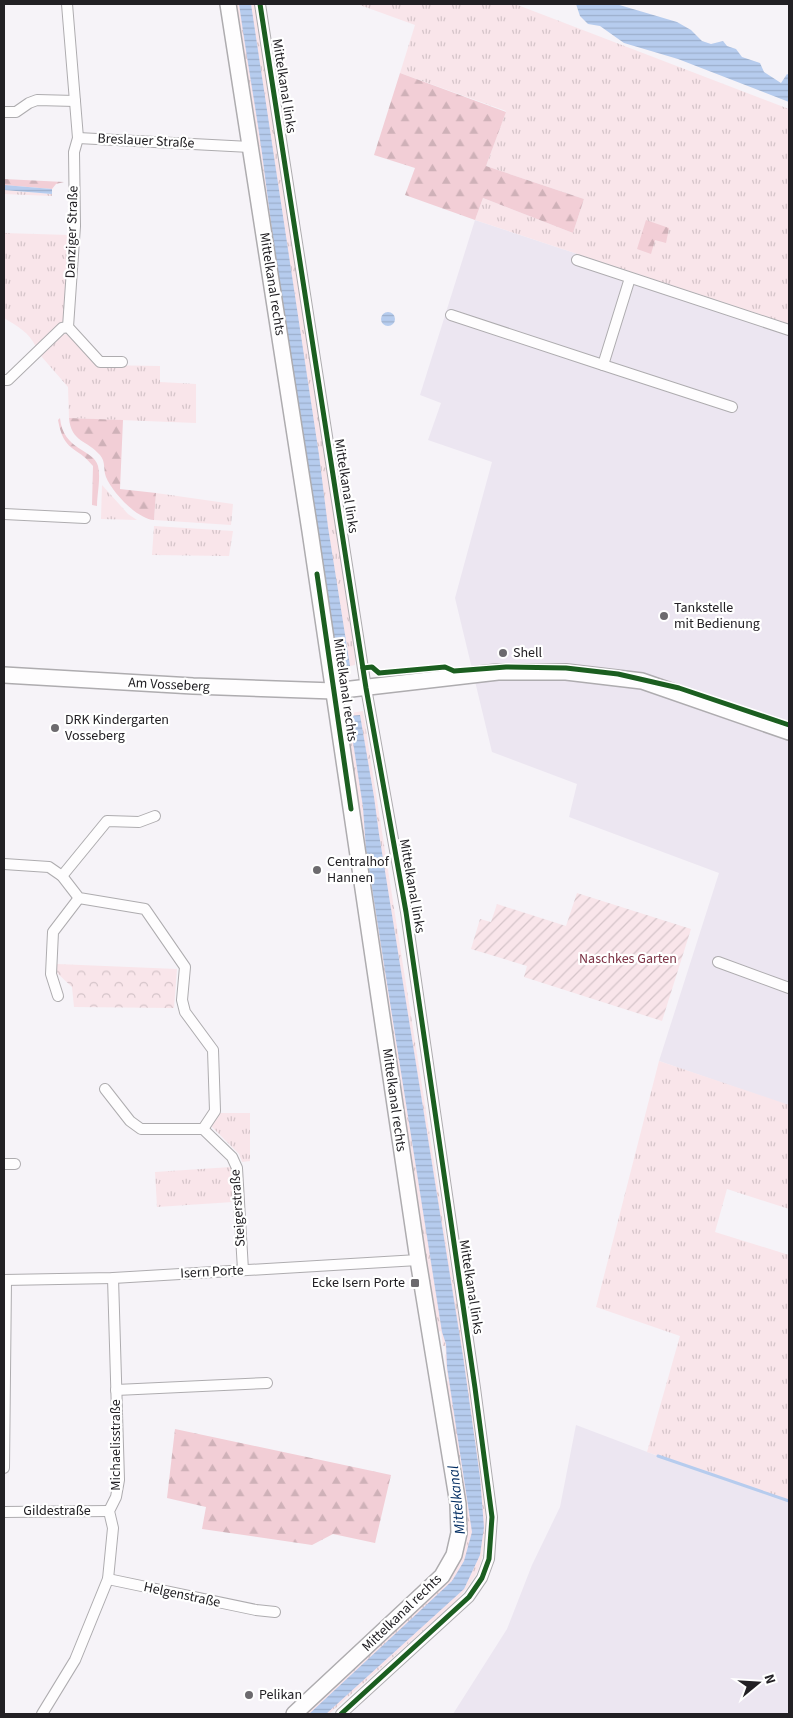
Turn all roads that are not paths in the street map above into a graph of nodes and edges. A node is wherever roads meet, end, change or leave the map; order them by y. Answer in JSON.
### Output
{"nodes":[{"id":1,"x":67,"y":4,"type":"edge"},
{"id":2,"x":228,"y":4,"type":"edge"},
{"id":3,"x":260,"y":4,"type":"edge"},
{"id":4,"x":76,"y":102,"type":"junction"},
{"id":5,"x":4,"y":112,"type":"edge"},
{"id":6,"x":78,"y":138,"type":"junction"},
{"id":7,"x":250,"y":147,"type":"junction"},
{"id":8,"x":577,"y":260,"type":"dead end"},
{"id":9,"x":630,"y":278,"type":"junction"},
{"id":10,"x":451,"y":315,"type":"dead end"},
{"id":11,"x":68,"y":327,"type":"junction"},
{"id":12,"x":789,"y":330,"type":"edge"},
{"id":13,"x":122,"y":362,"type":"dead end"},
{"id":14,"x":603,"y":365,"type":"junction"},
{"id":15,"x":4,"y":380,"type":"edge"},
{"id":16,"x":732,"y":407,"type":"dead end"},
{"id":17,"x":4,"y":514,"type":"edge"},
{"id":18,"x":85,"y":518,"type":"dead end"},
{"id":19,"x":4,"y":675,"type":"edge"},
{"id":20,"x":351,"y":690,"type":"junction"},
{"id":21,"x":789,"y":732,"type":"edge"},
{"id":22,"x":156,"y":816,"type":"dead end"},
{"id":23,"x":4,"y":864,"type":"edge"},
{"id":24,"x":62,"y":876,"type":"junction"},
{"id":25,"x":78,"y":898,"type":"junction"},
{"id":26,"x":718,"y":962,"type":"dead end"},
{"id":27,"x":789,"y":988,"type":"edge"},
{"id":28,"x":58,"y":996,"type":"dead end"},
{"id":29,"x":105,"y":1089,"type":"dead end"},
{"id":30,"x":203,"y":1129,"type":"junction"},
{"id":31,"x":4,"y":1164,"type":"edge"},
{"id":32,"x":15,"y":1164,"type":"dead end"},
{"id":33,"x":418,"y":1260,"type":"junction"},
{"id":34,"x":243,"y":1270,"type":"junction"},
{"id":35,"x":113,"y":1278,"type":"junction"},
{"id":36,"x":5,"y":1280,"type":"edge"},
{"id":37,"x":266,"y":1383,"type":"dead end"},
{"id":38,"x":116,"y":1390,"type":"junction"},
{"id":39,"x":4,"y":1468,"type":"edge"},
{"id":40,"x":110,"y":1511,"type":"junction"},
{"id":41,"x":4,"y":1512,"type":"edge"},
{"id":42,"x":108,"y":1579,"type":"junction"},
{"id":43,"x":275,"y":1612,"type":"dead end"},
{"id":44,"x":42,"y":1714,"type":"edge"},
{"id":45,"x":294,"y":1714,"type":"edge"},
{"id":46,"x":341,"y":1714,"type":"edge"}],
"edges":[{"from":1,"to":4,"type":"street","name":"Breslauer Straße"},
{"from":2,"to":7,"type":"main road","name":"Mittelkanal rechts"},
{"from":3,"to":20,"type":"street","name":"Mittelkanal links"},
{"from":4,"to":5,"type":"street"},
{"from":4,"to":6,"type":"street","name":"Breslauer Straße"},
{"from":6,"to":7,"type":"street","name":"Breslauer Straße"},
{"from":6,"to":11,"type":"street","name":"Danziger Straße"},
{"from":7,"to":20,"type":"main road","name":"Mittelkanal rechts"},
{"from":8,"to":9,"type":"street"},
{"from":9,"to":12,"type":"street"},
{"from":9,"to":14,"type":"street"},
{"from":10,"to":14,"type":"street"},
{"from":11,"to":13,"type":"street"},
{"from":11,"to":15,"type":"street"},
{"from":14,"to":16,"type":"street"},
{"from":17,"to":18,"type":"street"},
{"from":19,"to":20,"type":"main road","name":"Am Vosseberg"},
{"from":20,"to":21,"type":"main road","name":"Am Vosseberg"},
{"from":20,"to":33,"type":"main road","name":"Mittelkanal rechts"},
{"from":20,"to":46,"type":"street","name":"Mittelkanal links"},
{"from":22,"to":24,"type":"street"},
{"from":23,"to":24,"type":"street"},
{"from":24,"to":25,"type":"street"},
{"from":25,"to":28,"type":"street"},
{"from":25,"to":30,"type":"street"},
{"from":26,"to":27,"type":"street"},
{"from":29,"to":30,"type":"street"},
{"from":30,"to":34,"type":"street","name":"Steigerstraße"},
{"from":31,"to":32,"type":"street"},
{"from":33,"to":34,"type":"street","name":"Isern Porte"},
{"from":33,"to":45,"type":"main road","name":"Mittelkanal rechts"},
{"from":34,"to":35,"type":"street","name":"Isern Porte"},
{"from":35,"to":36,"type":"street","name":"Isern Porte"},
{"from":35,"to":38,"type":"street","name":"Michaelisstraße"},
{"from":36,"to":39,"type":"street","name":"Isern Porte"},
{"from":37,"to":38,"type":"street"},
{"from":38,"to":40,"type":"street","name":"Michaelisstraße"},
{"from":40,"to":41,"type":"street","name":"Gildestraße"},
{"from":40,"to":42,"type":"street","name":"Michaelisstraße"},
{"from":42,"to":43,"type":"street","name":"Helgenstraße"},
{"from":42,"to":44,"type":"street","name":"Michaelisstraße"}]}
